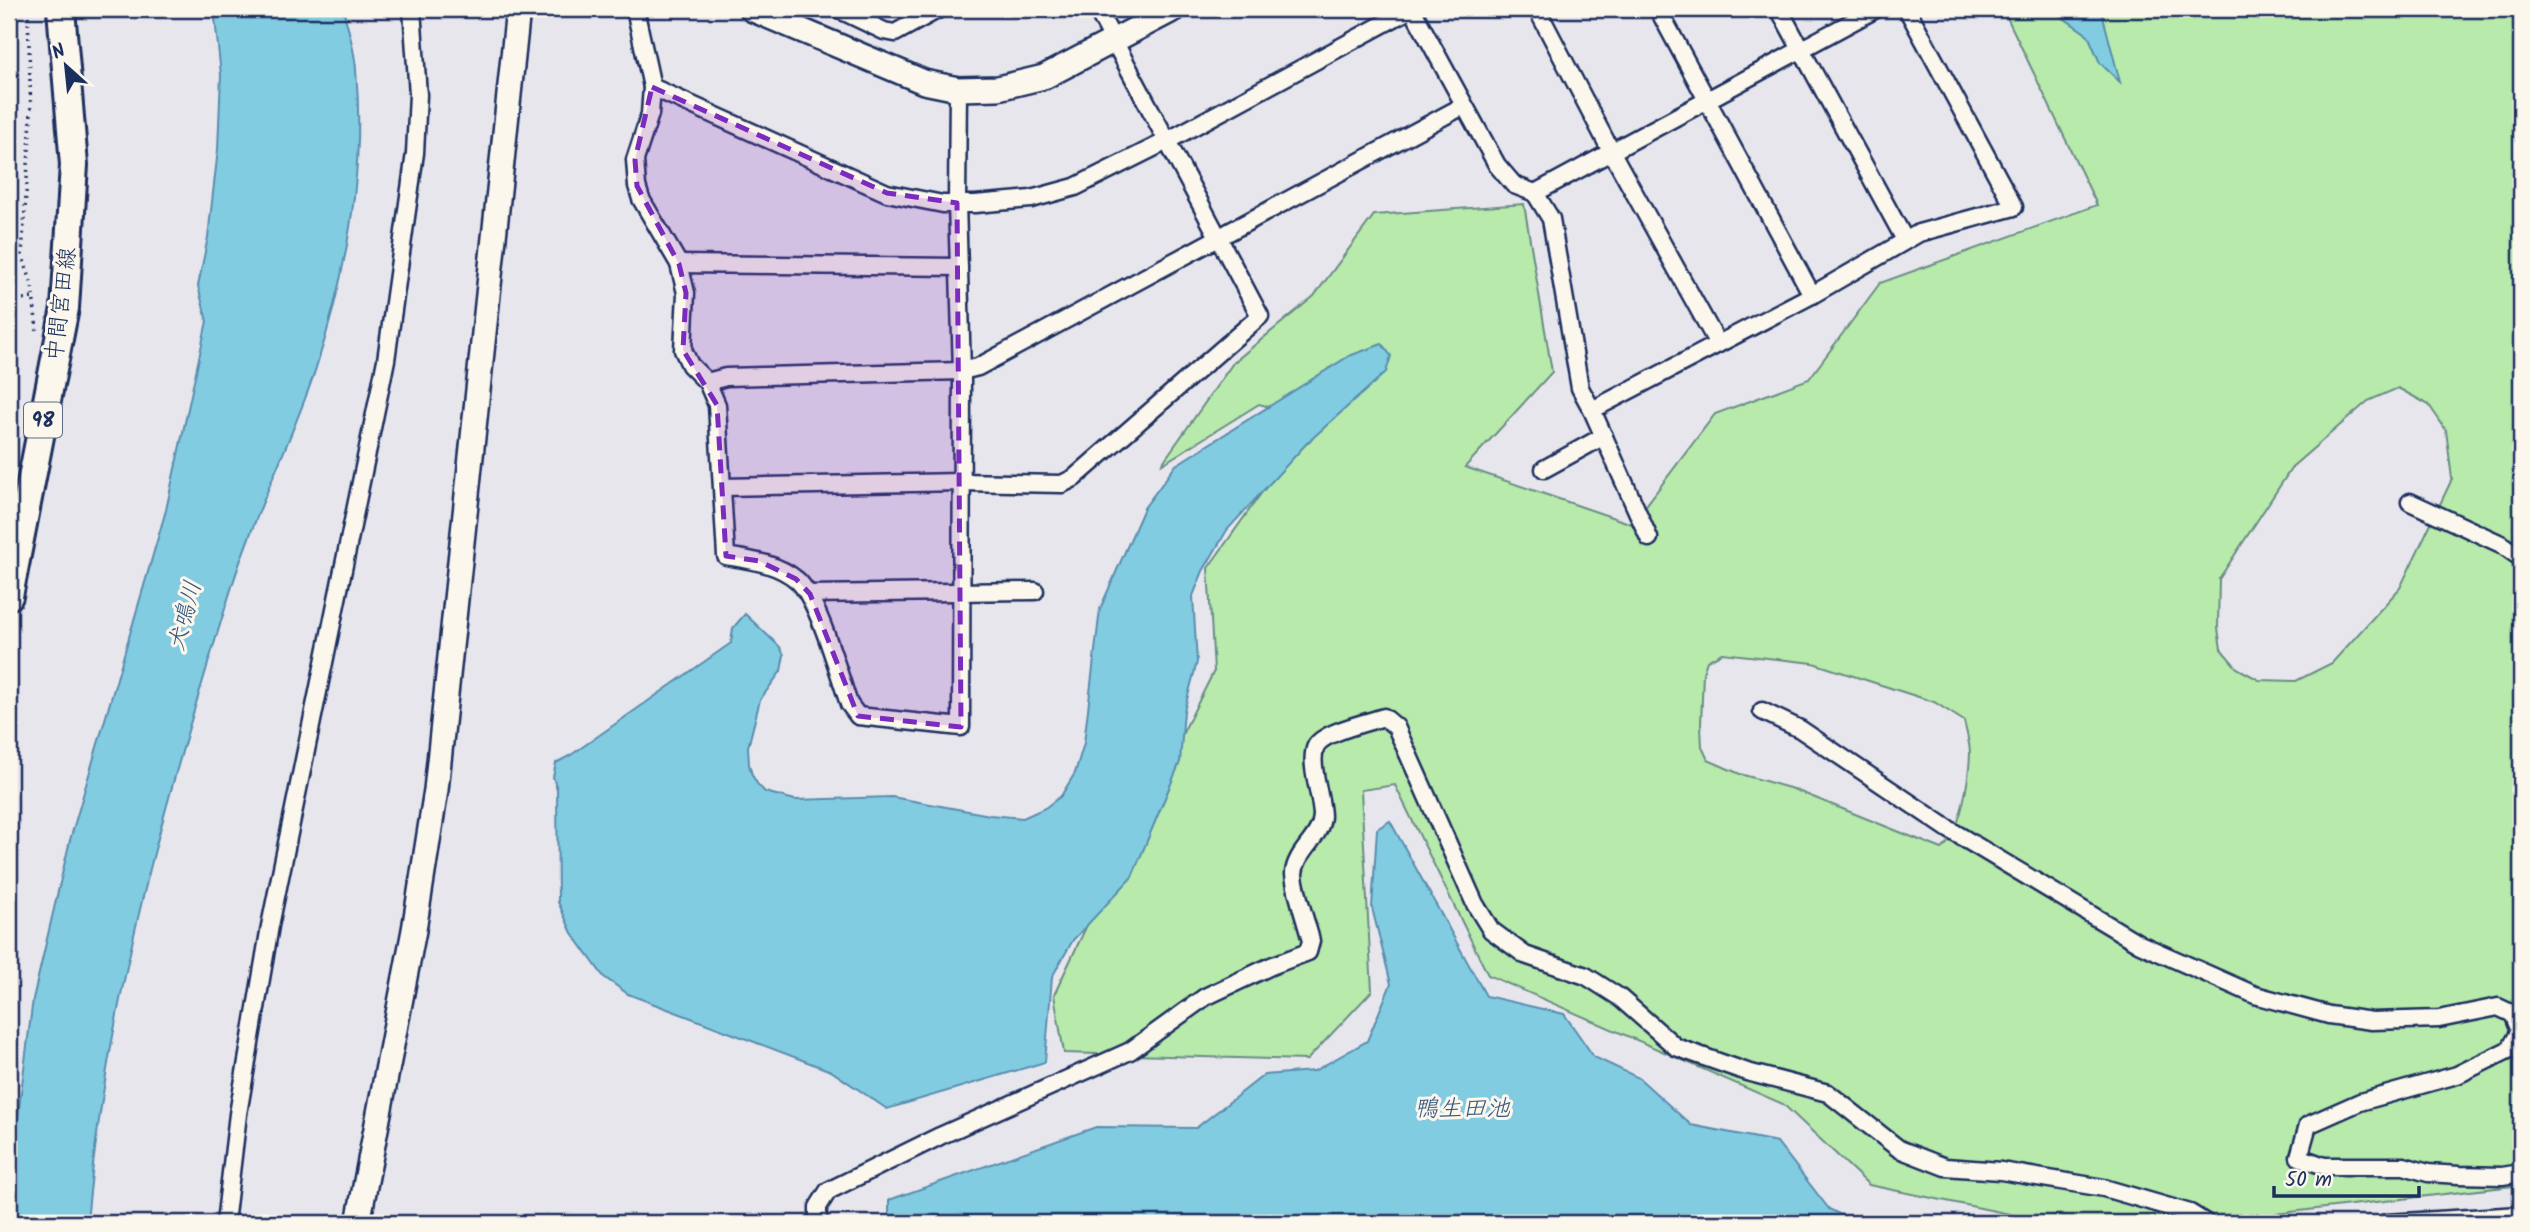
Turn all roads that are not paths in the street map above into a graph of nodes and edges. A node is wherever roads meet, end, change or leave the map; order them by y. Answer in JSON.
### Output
{"nodes":[{"id":1,"x":61,"y":9,"type":"edge"},
{"id":2,"x":411,"y":9,"type":"edge"},
{"id":3,"x":518,"y":9,"type":"edge"},
{"id":4,"x":635,"y":9,"type":"edge"},
{"id":5,"x":751,"y":9,"type":"edge"},
{"id":6,"x":838,"y":9,"type":"edge"},
{"id":7,"x":939,"y":9,"type":"edge"},
{"id":8,"x":1097,"y":9,"type":"edge"},
{"id":9,"x":1174,"y":9,"type":"edge"},
{"id":10,"x":1412,"y":9,"type":"edge"},
{"id":11,"x":1537,"y":9,"type":"edge"},
{"id":12,"x":1658,"y":9,"type":"edge"},
{"id":13,"x":1779,"y":9,"type":"edge"},
{"id":14,"x":1876,"y":9,"type":"edge"},
{"id":15,"x":1907,"y":9,"type":"edge"},
{"id":16,"x":1115,"y":41,"type":"junction"},
{"id":17,"x":1800,"y":49,"type":"junction"},
{"id":18,"x":652,"y":87,"type":"junction"},
{"id":19,"x":958,"y":89,"type":"junction"},
{"id":20,"x":1706,"y":100,"type":"junction"},
{"id":21,"x":1463,"y":106,"type":"junction"},
{"id":22,"x":1167,"y":141,"type":"junction"},
{"id":23,"x":1611,"y":151,"type":"junction"},
{"id":24,"x":1535,"y":193,"type":"junction"},
{"id":25,"x":957,"y":203,"type":"junction"},
{"id":26,"x":1219,"y":237,"type":"junction"},
{"id":27,"x":1905,"y":240,"type":"junction"},
{"id":28,"x":680,"y":264,"type":"junction"},
{"id":29,"x":959,"y":267,"type":"junction"},
{"id":30,"x":1812,"y":295,"type":"junction"},
{"id":31,"x":1718,"y":344,"type":"junction"},
{"id":32,"x":962,"y":370,"type":"junction"},
{"id":33,"x":706,"y":382,"type":"junction"},
{"id":34,"x":1592,"y":410,"type":"junction"},
{"id":35,"x":1604,"y":436,"type":"junction"},
{"id":36,"x":1544,"y":469,"type":"dead end"},
{"id":37,"x":960,"y":482,"type":"junction"},
{"id":38,"x":723,"y":487,"type":"junction"},
{"id":39,"x":2410,"y":502,"type":"dead end"},
{"id":40,"x":1649,"y":538,"type":"dead end"},
{"id":41,"x":2521,"y":558,"type":"edge"},
{"id":42,"x":960,"y":591,"type":"junction"},
{"id":43,"x":1035,"y":591,"type":"dead end"},
{"id":44,"x":810,"y":594,"type":"junction"},
{"id":45,"x":9,"y":596,"type":"edge"},
{"id":46,"x":1762,"y":712,"type":"dead end"},
{"id":47,"x":2521,"y":1173,"type":"edge"},
{"id":48,"x":2521,"y":1215,"type":"edge"},
{"id":49,"x":225,"y":1223,"type":"edge"},
{"id":50,"x":358,"y":1223,"type":"edge"},
{"id":51,"x":818,"y":1223,"type":"edge"},
{"id":52,"x":2206,"y":1223,"type":"edge"},
{"id":53,"x":2386,"y":1223,"type":"edge"}],
"edges":[{"from":1,"to":45,"type":"main road","name":"中間宮田線","number":"98"},
{"from":2,"to":49,"type":"street"},
{"from":3,"to":50,"type":"street"},
{"from":4,"to":18,"type":"street"},
{"from":5,"to":19,"type":"street"},
{"from":6,"to":7,"type":"street"},
{"from":8,"to":16,"type":"street"},
{"from":9,"to":16,"type":"street"},
{"from":10,"to":21,"type":"street"},
{"from":10,"to":22,"type":"street"},
{"from":11,"to":23,"type":"street"},
{"from":12,"to":20,"type":"street"},
{"from":13,"to":17,"type":"street"},
{"from":14,"to":17,"type":"street"},
{"from":15,"to":27,"type":"street"},
{"from":16,"to":19,"type":"street"},
{"from":16,"to":22,"type":"street"},
{"from":17,"to":20,"type":"street"},
{"from":17,"to":27,"type":"street"},
{"from":18,"to":25,"type":"street"},
{"from":18,"to":28,"type":"street"},
{"from":19,"to":25,"type":"street"},
{"from":20,"to":23,"type":"street"},
{"from":20,"to":30,"type":"street"},
{"from":21,"to":24,"type":"street"},
{"from":21,"to":26,"type":"street"},
{"from":22,"to":25,"type":"street"},
{"from":22,"to":26,"type":"street"},
{"from":23,"to":24,"type":"street"},
{"from":23,"to":31,"type":"street"},
{"from":24,"to":34,"type":"street"},
{"from":25,"to":29,"type":"street"},
{"from":26,"to":32,"type":"street"},
{"from":26,"to":37,"type":"street"},
{"from":27,"to":30,"type":"street"},
{"from":28,"to":29,"type":"street"},
{"from":28,"to":33,"type":"street"},
{"from":29,"to":32,"type":"street"},
{"from":30,"to":31,"type":"street"},
{"from":31,"to":34,"type":"street"},
{"from":32,"to":33,"type":"street"},
{"from":32,"to":37,"type":"street"},
{"from":33,"to":38,"type":"street"},
{"from":34,"to":35,"type":"street"},
{"from":35,"to":36,"type":"street"},
{"from":35,"to":40,"type":"street"},
{"from":37,"to":38,"type":"street"},
{"from":37,"to":42,"type":"street"},
{"from":38,"to":44,"type":"street"},
{"from":39,"to":41,"type":"street"},
{"from":42,"to":43,"type":"street"},
{"from":42,"to":44,"type":"street"},
{"from":42,"to":44,"type":"street"},
{"from":46,"to":47,"type":"street"},
{"from":48,"to":53,"type":"street"},
{"from":51,"to":52,"type":"street"}]}
